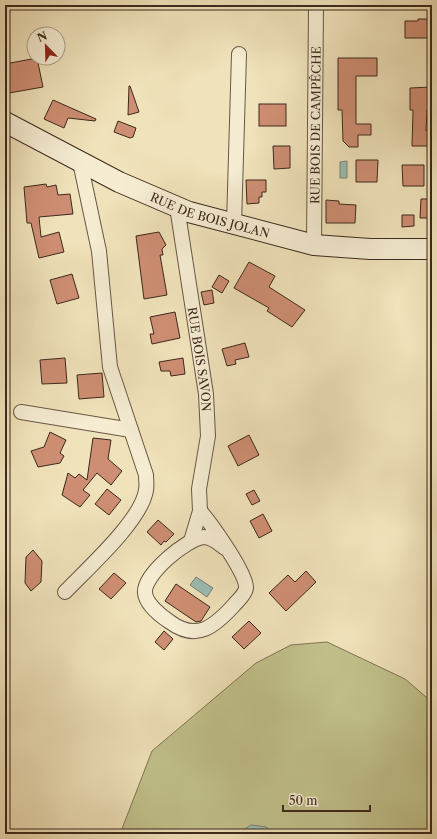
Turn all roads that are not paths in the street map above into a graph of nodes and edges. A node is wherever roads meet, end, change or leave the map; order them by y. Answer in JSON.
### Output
{"nodes":[{"id":1,"x":316,"y":5,"type":"edge"},
{"id":2,"x":239,"y":54,"type":"dead end"},
{"id":3,"x":5,"y":122,"type":"edge"},
{"id":4,"x":80,"y":162,"type":"junction"},
{"id":5,"x":177,"y":207,"type":"junction"},
{"id":6,"x":234,"y":224,"type":"junction"},
{"id":7,"x":314,"y":245,"type":"junction"},
{"id":8,"x":432,"y":249,"type":"edge"},
{"id":9,"x":21,"y":412,"type":"dead end"},
{"id":10,"x":131,"y":430,"type":"junction"},
{"id":11,"x":200,"y":511,"type":"junction"},
{"id":12,"x":191,"y":541,"type":"junction"},
{"id":13,"x":225,"y":548,"type":"junction"},
{"id":14,"x":65,"y":592,"type":"dead end"}],
"edges":[{"from":1,"to":7,"type":"street","name":"RUE BOIS DE CAMPÊCHE"},
{"from":2,"to":6,"type":"street"},
{"from":3,"to":4,"type":"street","name":"RUE DE BOIS JOLAN"},
{"from":4,"to":5,"type":"street","name":"RUE DE BOIS JOLAN"},
{"from":4,"to":10,"type":"street"},
{"from":5,"to":6,"type":"street","name":"RUE DE BOIS JOLAN"},
{"from":5,"to":11,"type":"street","name":"RUE BOIS SAVON"},
{"from":6,"to":7,"type":"street","name":"RUE DE BOIS JOLAN"},
{"from":7,"to":8,"type":"street","name":"RUE DE BOIS JOLAN"},
{"from":9,"to":10,"type":"street"},
{"from":10,"to":14,"type":"street"},
{"from":11,"to":12,"type":"street","name":"RUE BOIS SAVON"},
{"from":11,"to":13,"type":"street"},
{"from":12,"to":13,"type":"street"},
{"from":12,"to":13,"type":"street"}]}
